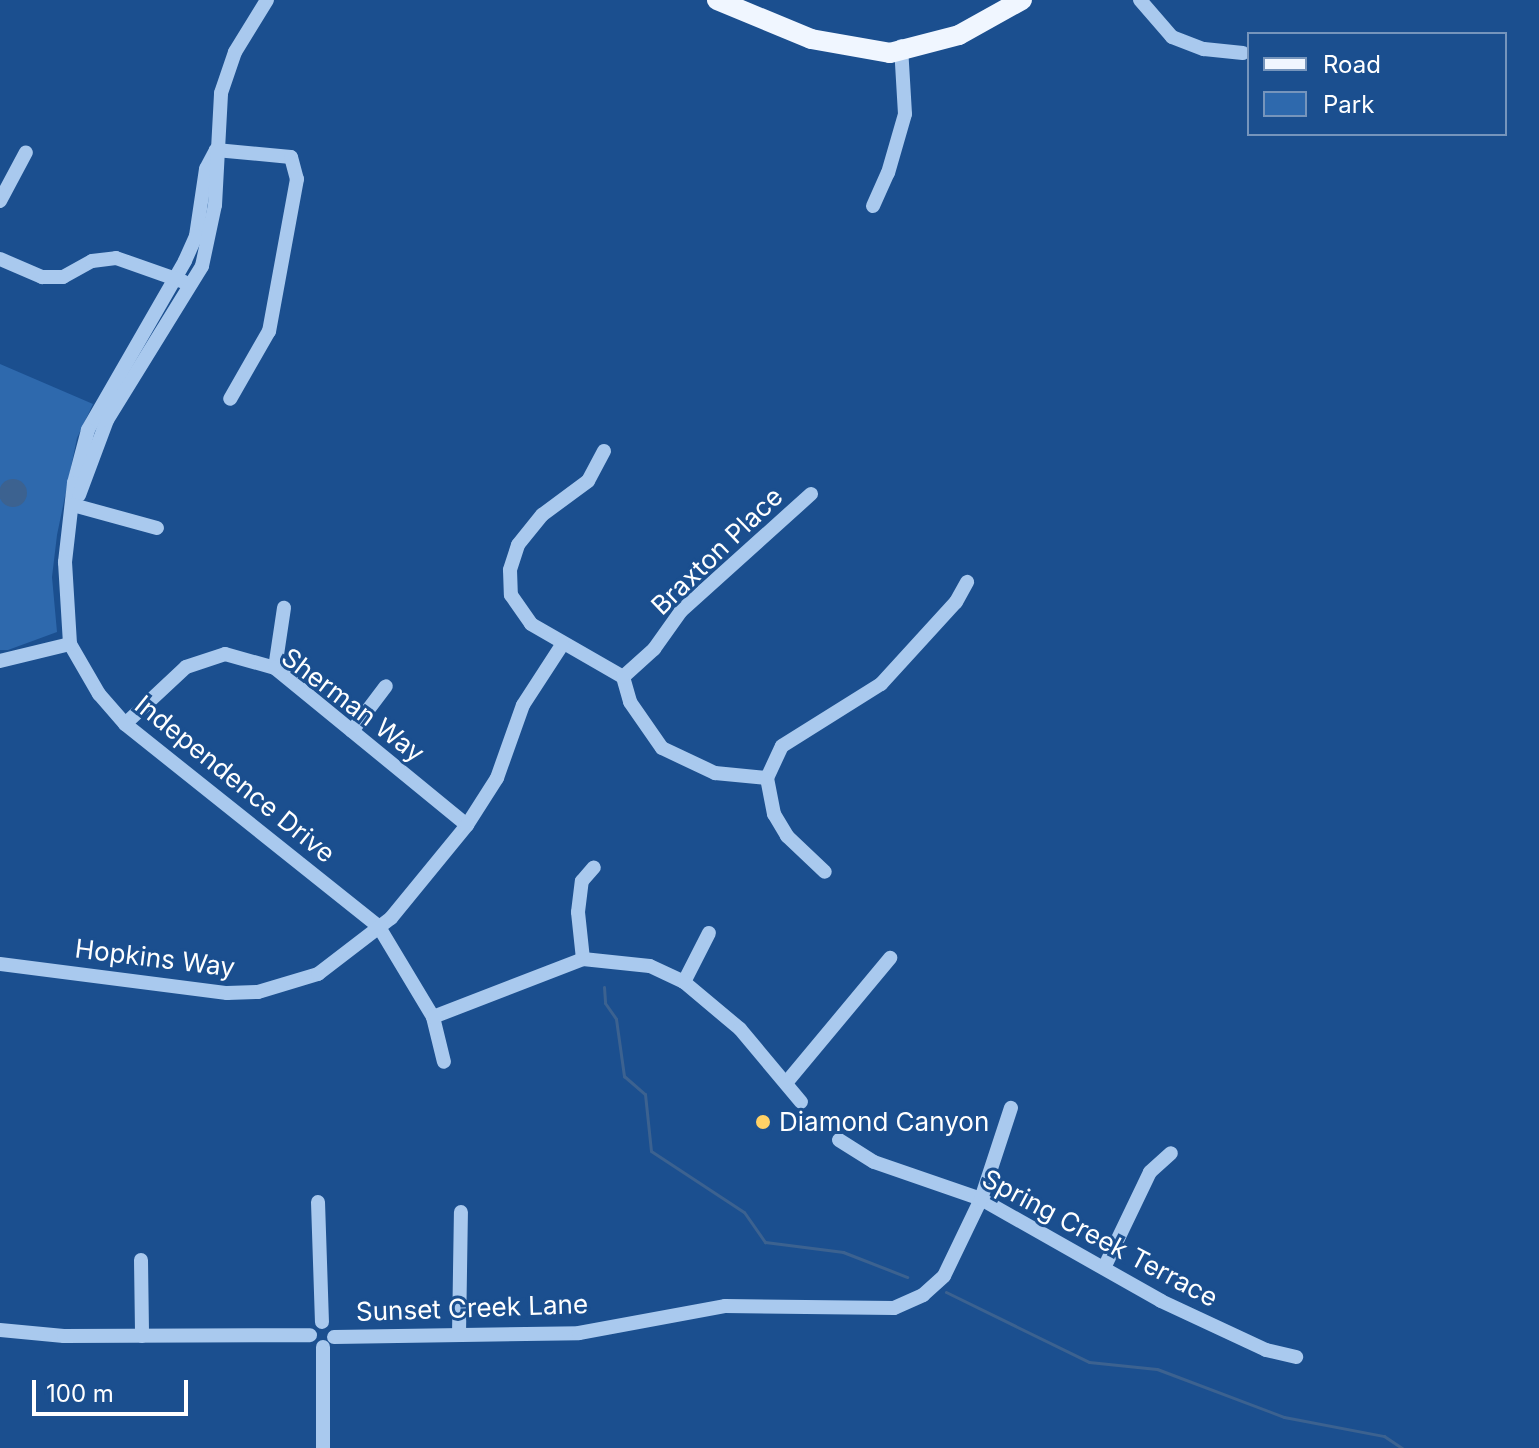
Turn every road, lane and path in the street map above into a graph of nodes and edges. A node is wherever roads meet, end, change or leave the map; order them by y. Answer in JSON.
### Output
{"nodes":[{"id":1,"x":267,"y":0,"type":"edge"},
{"id":2,"x":717,"y":0,"type":"edge"},
{"id":3,"x":738,"y":0,"type":"edge"},
{"id":4,"x":1022,"y":0,"type":"edge"},
{"id":5,"x":1140,"y":0,"type":"edge"},
{"id":6,"x":901,"y":46,"type":"junction"},
{"id":7,"x":1243,"y":53,"type":"dead end"},
{"id":8,"x":216,"y":150,"type":"junction"},
{"id":9,"x":26,"y":152,"type":"dead end"},
{"id":10,"x":0,"y":201,"type":"edge"},
{"id":11,"x":873,"y":206,"type":"dead end"},
{"id":12,"x":0,"y":259,"type":"edge"},
{"id":13,"x":175,"y":278,"type":"junction"},
{"id":14,"x":192,"y":285,"type":"junction"},
{"id":15,"x":230,"y":399,"type":"dead end"},
{"id":16,"x":604,"y":451,"type":"dead end"},
{"id":17,"x":811,"y":494,"type":"dead end"},
{"id":18,"x":73,"y":505,"type":"junction"},
{"id":19,"x":157,"y":528,"type":"dead end"},
{"id":20,"x":967,"y":582,"type":"dead end"},
{"id":21,"x":284,"y":608,"type":"dead end"},
{"id":22,"x":70,"y":644,"type":"junction"},
{"id":23,"x":562,"y":645,"type":"junction"},
{"id":24,"x":0,"y":661,"type":"edge"},
{"id":25,"x":275,"y":668,"type":"junction"},
{"id":26,"x":623,"y":677,"type":"junction"},
{"id":27,"x":386,"y":686,"type":"dead end"},
{"id":28,"x":125,"y":724,"type":"junction"},
{"id":29,"x":352,"y":731,"type":"junction"},
{"id":30,"x":767,"y":778,"type":"junction"},
{"id":31,"x":467,"y":825,"type":"junction"},
{"id":32,"x":594,"y":867,"type":"dead end"},
{"id":33,"x":825,"y":872,"type":"dead end"},
{"id":34,"x":379,"y":927,"type":"junction"},
{"id":35,"x":709,"y":933,"type":"dead end"},
{"id":36,"x":890,"y":958,"type":"dead end"},
{"id":37,"x":583,"y":959,"type":"junction"},
{"id":38,"x":0,"y":964,"type":"edge"},
{"id":39,"x":684,"y":982,"type":"junction"},
{"id":40,"x":433,"y":1017,"type":"junction"},
{"id":41,"x":444,"y":1062,"type":"dead end"},
{"id":42,"x":786,"y":1083,"type":"junction"},
{"id":43,"x":801,"y":1102,"type":"dead end"},
{"id":44,"x":1011,"y":1108,"type":"dead end"},
{"id":45,"x":839,"y":1140,"type":"dead end"},
{"id":46,"x":1171,"y":1153,"type":"dead end"},
{"id":47,"x":981,"y":1199,"type":"junction"},
{"id":48,"x":318,"y":1202,"type":"dead end"},
{"id":49,"x":461,"y":1212,"type":"dead end"},
{"id":50,"x":141,"y":1260,"type":"dead end"},
{"id":51,"x":1104,"y":1268,"type":"junction"},
{"id":52,"x":322,"y":1322,"type":"junction"},
{"id":53,"x":0,"y":1330,"type":"edge"},
{"id":54,"x":310,"y":1335,"type":"junction"},
{"id":55,"x":459,"y":1335,"type":"junction"},
{"id":56,"x":142,"y":1336,"type":"junction"},
{"id":57,"x":329,"y":1342,"type":"junction"},
{"id":58,"x":1296,"y":1357,"type":"dead end"},
{"id":59,"x":323,"y":1448,"type":"edge"}],
"edges":[{"from":1,"to":8,"type":"street","name":"Independence Drive"},
{"from":2,"to":6,"type":"main road"},
{"from":3,"to":6,"type":"main road"},
{"from":4,"to":6,"type":"main road"},
{"from":5,"to":7,"type":"street"},
{"from":6,"to":11,"type":"street"},
{"from":8,"to":13,"type":"street","name":"Independence Drive"},
{"from":8,"to":14,"type":"street","name":"Independence Drive"},
{"from":8,"to":15,"type":"street"},
{"from":9,"to":10,"type":"street"},
{"from":12,"to":13,"type":"street"},
{"from":13,"to":14,"type":"street"},
{"from":13,"to":18,"type":"street","name":"Independence Drive"},
{"from":14,"to":18,"type":"street","name":"Independence Drive"},
{"from":16,"to":23,"type":"street"},
{"from":17,"to":26,"type":"street","name":"Braxton Place"},
{"from":18,"to":19,"type":"street"},
{"from":18,"to":22,"type":"street","name":"Independence Drive"},
{"from":20,"to":30,"type":"street"},
{"from":21,"to":25,"type":"street"},
{"from":22,"to":24,"type":"street"},
{"from":22,"to":28,"type":"street","name":"Independence Drive"},
{"from":23,"to":26,"type":"street"},
{"from":23,"to":31,"type":"street","name":"Hopkins Way"},
{"from":25,"to":28,"type":"street","name":"Sherman Way"},
{"from":25,"to":29,"type":"street","name":"Sherman Way"},
{"from":26,"to":30,"type":"street"},
{"from":27,"to":29,"type":"street"},
{"from":28,"to":34,"type":"street","name":"Independence Drive"},
{"from":29,"to":31,"type":"street","name":"Sherman Way"},
{"from":30,"to":33,"type":"street"},
{"from":31,"to":34,"type":"street","name":"Hopkins Way"},
{"from":32,"to":37,"type":"street"},
{"from":34,"to":38,"type":"street","name":"Hopkins Way"},
{"from":34,"to":40,"type":"street","name":"Independence Drive"},
{"from":35,"to":39,"type":"street"},
{"from":36,"to":42,"type":"street"},
{"from":37,"to":39,"type":"street"},
{"from":37,"to":40,"type":"street"},
{"from":39,"to":42,"type":"street"},
{"from":40,"to":41,"type":"street","name":"Independence Drive"},
{"from":42,"to":43,"type":"street"},
{"from":44,"to":47,"type":"street","name":"Sunset Creek Lane"},
{"from":45,"to":47,"type":"street","name":"Spring Creek Terrace"},
{"from":46,"to":51,"type":"street"},
{"from":47,"to":51,"type":"street","name":"Spring Creek Terrace"},
{"from":47,"to":55,"type":"street","name":"Sunset Creek Lane"},
{"from":48,"to":52,"type":"street"},
{"from":49,"to":55,"type":"street"},
{"from":50,"to":56,"type":"street"},
{"from":51,"to":58,"type":"street","name":"Spring Creek Terrace"},
{"from":52,"to":54,"type":"street"},
{"from":52,"to":57,"type":"street"},
{"from":53,"to":56,"type":"street"},
{"from":54,"to":56,"type":"street"},
{"from":54,"to":57,"type":"street"},
{"from":55,"to":57,"type":"street","name":"Sunset Creek Lane"},
{"from":57,"to":59,"type":"street"}]}
